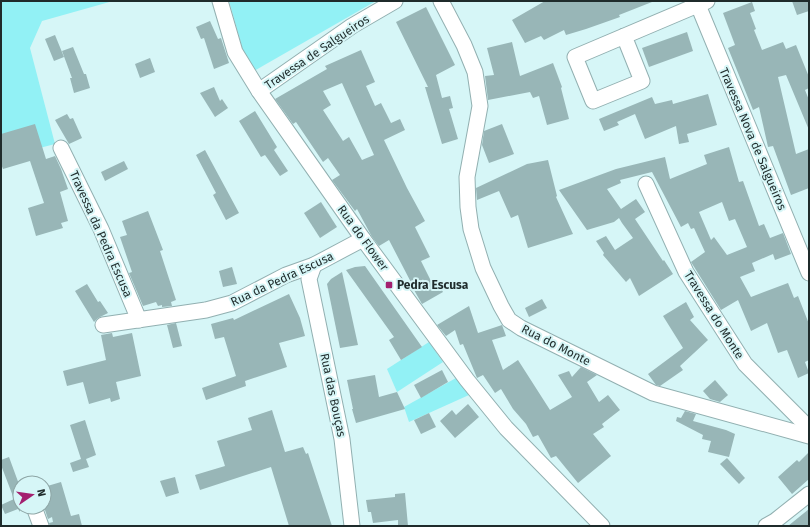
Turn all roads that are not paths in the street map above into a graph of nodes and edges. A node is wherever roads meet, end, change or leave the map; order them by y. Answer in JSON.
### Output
{"nodes":[{"id":1,"x":220,"y":1,"type":"edge"},
{"id":2,"x":395,"y":1,"type":"edge"},
{"id":3,"x":441,"y":1,"type":"edge"},
{"id":4,"x":702,"y":3,"type":"edge"},
{"id":5,"x":624,"y":36,"type":"junction"},
{"id":6,"x":259,"y":91,"type":"junction"},
{"id":7,"x":62,"y":148,"type":"dead end"},
{"id":8,"x":646,"y":184,"type":"dead end"},
{"id":9,"x":363,"y":239,"type":"junction"},
{"id":10,"x":314,"y":265,"type":"junction"},
{"id":11,"x":809,"y":273,"type":"edge"},
{"id":12,"x":139,"y":320,"type":"junction"},
{"id":13,"x":103,"y":325,"type":"dead end"},
{"id":14,"x":809,"y":428,"type":"edge"},
{"id":15,"x":809,"y":436,"type":"edge"},
{"id":16,"x":809,"y":494,"type":"edge"},
{"id":17,"x":37,"y":515,"type":"edge"},
{"id":18,"x":42,"y":526,"type":"edge"},
{"id":19,"x":352,"y":526,"type":"edge"},
{"id":20,"x":602,"y":526,"type":"edge"},
{"id":21,"x":766,"y":526,"type":"edge"}],
"edges":[{"from":1,"to":6,"type":"street","name":"Rua do Flower"},
{"from":2,"to":6,"type":"street","name":"Travessa de Salgueiros"},
{"from":3,"to":15,"type":"street","name":"Rua do Monte"},
{"from":4,"to":5,"type":"street"},
{"from":4,"to":11,"type":"street","name":"Travessa Nova de Salgueiros"},
{"from":5,"to":5,"type":"street"},
{"from":6,"to":9,"type":"street","name":"Rua do Flower"},
{"from":7,"to":12,"type":"street","name":"Travessa da Pedra Escusa"},
{"from":8,"to":14,"type":"street","name":"Travessa do Monte"},
{"from":9,"to":10,"type":"street","name":"Rua da Pedra Escusa"},
{"from":9,"to":20,"type":"street","name":"Rua do Flower"},
{"from":10,"to":12,"type":"street","name":"Rua da Pedra Escusa"},
{"from":10,"to":19,"type":"street","name":"Rua das Bouças"},
{"from":12,"to":13,"type":"street","name":"Rua da Pedra Escusa"},
{"from":16,"to":21,"type":"street"},
{"from":17,"to":18,"type":"street"}]}
